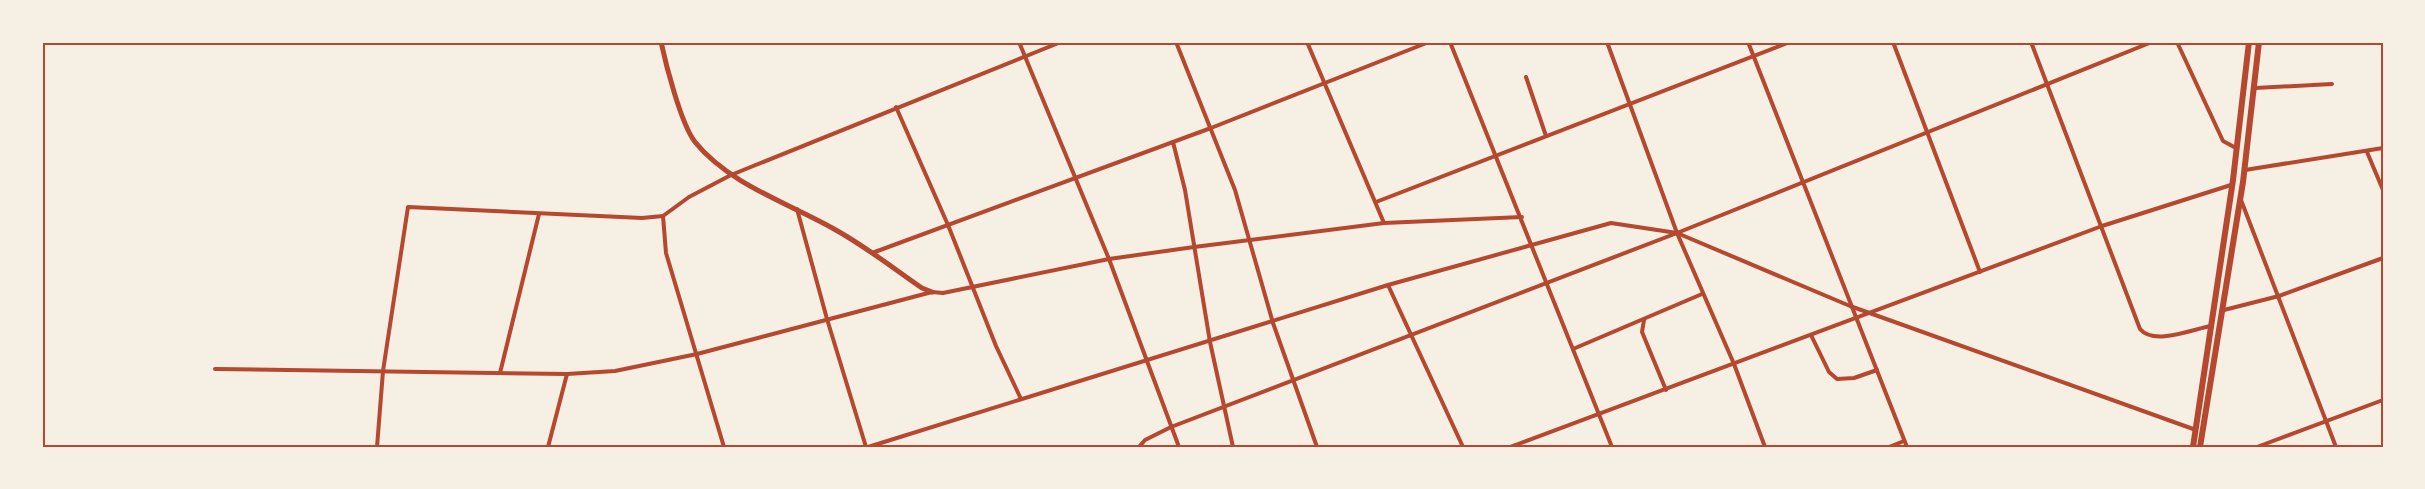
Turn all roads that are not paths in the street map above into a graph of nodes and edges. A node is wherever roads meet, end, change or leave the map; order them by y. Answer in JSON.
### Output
{"nodes":[{"id":1,"x":661,"y":42,"type":"edge"},
{"id":2,"x":1019,"y":42,"type":"edge"},
{"id":3,"x":1061,"y":42,"type":"edge"},
{"id":4,"x":1176,"y":42,"type":"edge"},
{"id":5,"x":1307,"y":42,"type":"edge"},
{"id":6,"x":1429,"y":42,"type":"edge"},
{"id":7,"x":1450,"y":42,"type":"edge"},
{"id":8,"x":1607,"y":42,"type":"edge"},
{"id":9,"x":1748,"y":42,"type":"edge"},
{"id":10,"x":1790,"y":42,"type":"edge"},
{"id":11,"x":1893,"y":42,"type":"edge"},
{"id":12,"x":2031,"y":42,"type":"edge"},
{"id":13,"x":2152,"y":42,"type":"edge"},
{"id":14,"x":2177,"y":42,"type":"edge"},
{"id":15,"x":2249,"y":42,"type":"edge"},
{"id":16,"x":2259,"y":42,"type":"edge"},
{"id":17,"x":1754,"y":56,"type":"junction"},
{"id":18,"x":1024,"y":57,"type":"junction"},
{"id":19,"x":1526,"y":77,"type":"dead end"},
{"id":20,"x":1323,"y":83,"type":"junction"},
{"id":21,"x":2048,"y":84,"type":"junction"},
{"id":22,"x":2332,"y":84,"type":"dead end"},
{"id":23,"x":2255,"y":88,"type":"junction"},
{"id":24,"x":1632,"y":103,"type":"junction"},
{"id":25,"x":896,"y":107,"type":"junction"},
{"id":26,"x":1211,"y":128,"type":"junction"},
{"id":27,"x":1928,"y":133,"type":"junction"},
{"id":28,"x":1546,"y":136,"type":"junction"},
{"id":29,"x":1173,"y":142,"type":"junction"},
{"id":30,"x":2237,"y":148,"type":"junction"},
{"id":31,"x":2383,"y":148,"type":"edge"},
{"id":32,"x":2367,"y":152,"type":"junction"},
{"id":33,"x":1497,"y":155,"type":"junction"},
{"id":34,"x":2244,"y":170,"type":"junction"},
{"id":35,"x":731,"y":175,"type":"junction"},
{"id":36,"x":1075,"y":178,"type":"junction"},
{"id":37,"x":1803,"y":183,"type":"junction"},
{"id":38,"x":2232,"y":185,"type":"junction"},
{"id":39,"x":2383,"y":190,"type":"edge"},
{"id":40,"x":2241,"y":200,"type":"junction"},
{"id":41,"x":1376,"y":202,"type":"junction"},
{"id":42,"x":796,"y":208,"type":"junction"},
{"id":43,"x":539,"y":214,"type":"junction"},
{"id":44,"x":663,"y":216,"type":"junction"},
{"id":45,"x":1522,"y":217,"type":"junction"},
{"id":46,"x":1384,"y":223,"type":"junction"},
{"id":47,"x":948,"y":225,"type":"junction"},
{"id":48,"x":2102,"y":226,"type":"junction"},
{"id":49,"x":1677,"y":233,"type":"junction"},
{"id":50,"x":1250,"y":240,"type":"junction"},
{"id":51,"x":1532,"y":244,"type":"junction"},
{"id":52,"x":1194,"y":248,"type":"junction"},
{"id":53,"x":872,"y":253,"type":"junction"},
{"id":54,"x":2383,"y":258,"type":"edge"},
{"id":55,"x":1109,"y":259,"type":"junction"},
{"id":56,"x":1980,"y":272,"type":"junction"},
{"id":57,"x":1548,"y":283,"type":"junction"},
{"id":58,"x":1388,"y":285,"type":"junction"},
{"id":59,"x":973,"y":287,"type":"junction"},
{"id":60,"x":932,"y":292,"type":"junction"},
{"id":61,"x":1702,"y":294,"type":"junction"},
{"id":62,"x":2279,"y":296,"type":"junction"},
{"id":63,"x":1850,"y":306,"type":"junction"},
{"id":64,"x":2224,"y":309,"type":"junction"},
{"id":65,"x":1872,"y":312,"type":"junction"},
{"id":66,"x":1644,"y":319,"type":"junction"},
{"id":67,"x":1855,"y":319,"type":"junction"},
{"id":68,"x":827,"y":320,"type":"junction"},
{"id":69,"x":1273,"y":323,"type":"junction"},
{"id":70,"x":2211,"y":326,"type":"junction"},
{"id":71,"x":1413,"y":335,"type":"junction"},
{"id":72,"x":1811,"y":335,"type":"junction"},
{"id":73,"x":1210,"y":342,"type":"junction"},
{"id":74,"x":1573,"y":349,"type":"junction"},
{"id":75,"x":697,"y":354,"type":"junction"},
{"id":76,"x":1148,"y":361,"type":"junction"},
{"id":77,"x":1734,"y":364,"type":"junction"},
{"id":78,"x":214,"y":369,"type":"dead end"},
{"id":79,"x":1876,"y":370,"type":"junction"},
{"id":80,"x":383,"y":371,"type":"junction"},
{"id":81,"x":500,"y":373,"type":"junction"},
{"id":82,"x":567,"y":374,"type":"junction"},
{"id":83,"x":1293,"y":381,"type":"junction"},
{"id":84,"x":1666,"y":390,"type":"junction"},
{"id":85,"x":1021,"y":399,"type":"junction"},
{"id":86,"x":2383,"y":400,"type":"edge"},
{"id":87,"x":1226,"y":407,"type":"junction"},
{"id":88,"x":1599,"y":414,"type":"junction"},
{"id":89,"x":2326,"y":422,"type":"junction"},
{"id":90,"x":1171,"y":427,"type":"junction"},
{"id":91,"x":2199,"y":431,"type":"junction"},
{"id":92,"x":1904,"y":441,"type":"junction"},
{"id":93,"x":377,"y":447,"type":"edge"},
{"id":94,"x":548,"y":447,"type":"edge"},
{"id":95,"x":724,"y":447,"type":"edge"},
{"id":96,"x":867,"y":447,"type":"edge"},
{"id":97,"x":1139,"y":447,"type":"edge"},
{"id":98,"x":1179,"y":447,"type":"edge"},
{"id":99,"x":1233,"y":447,"type":"edge"},
{"id":100,"x":1317,"y":447,"type":"edge"},
{"id":101,"x":1463,"y":447,"type":"edge"},
{"id":102,"x":1510,"y":447,"type":"edge"},
{"id":103,"x":1612,"y":447,"type":"edge"},
{"id":104,"x":1765,"y":447,"type":"edge"},
{"id":105,"x":1889,"y":447,"type":"edge"},
{"id":106,"x":1907,"y":447,"type":"edge"},
{"id":107,"x":2193,"y":447,"type":"edge"},
{"id":108,"x":2200,"y":447,"type":"edge"},
{"id":109,"x":2257,"y":447,"type":"edge"},
{"id":110,"x":2336,"y":447,"type":"edge"}],
"edges":[{"from":1,"to":35,"type":"street"},
{"from":2,"to":18,"type":"street"},
{"from":3,"to":18,"type":"street"},
{"from":4,"to":26,"type":"street"},
{"from":5,"to":20,"type":"street"},
{"from":6,"to":20,"type":"street"},
{"from":7,"to":33,"type":"street"},
{"from":8,"to":24,"type":"street"},
{"from":9,"to":17,"type":"street"},
{"from":10,"to":17,"type":"street"},
{"from":11,"to":27,"type":"street"},
{"from":12,"to":21,"type":"street"},
{"from":13,"to":21,"type":"street"},
{"from":14,"to":30,"type":"street"},
{"from":15,"to":30,"type":"main road"},
{"from":16,"to":23,"type":"main road"},
{"from":17,"to":24,"type":"street"},
{"from":17,"to":37,"type":"street"},
{"from":18,"to":25,"type":"street"},
{"from":18,"to":36,"type":"street"},
{"from":19,"to":28,"type":"street"},
{"from":20,"to":26,"type":"street"},
{"from":20,"to":41,"type":"street"},
{"from":21,"to":27,"type":"street"},
{"from":21,"to":48,"type":"street"},
{"from":22,"to":23,"type":"street"},
{"from":23,"to":34,"type":"main road"},
{"from":24,"to":28,"type":"street"},
{"from":24,"to":49,"type":"street"},
{"from":25,"to":35,"type":"street"},
{"from":25,"to":47,"type":"street"},
{"from":26,"to":29,"type":"street"},
{"from":26,"to":50,"type":"street"},
{"from":27,"to":37,"type":"street"},
{"from":27,"to":56,"type":"street"},
{"from":28,"to":33,"type":"street"},
{"from":29,"to":36,"type":"street"},
{"from":29,"to":52,"type":"street"},
{"from":30,"to":38,"type":"main road"},
{"from":31,"to":32,"type":"street"},
{"from":32,"to":34,"type":"street"},
{"from":32,"to":39,"type":"street"},
{"from":33,"to":41,"type":"street"},
{"from":33,"to":45,"type":"street"},
{"from":34,"to":40,"type":"main road"},
{"from":35,"to":42,"type":"street"},
{"from":35,"to":44,"type":"street"},
{"from":36,"to":47,"type":"street"},
{"from":36,"to":55,"type":"street"},
{"from":37,"to":49,"type":"street"},
{"from":37,"to":63,"type":"street"},
{"from":38,"to":48,"type":"street"},
{"from":38,"to":70,"type":"main road"},
{"from":40,"to":62,"type":"street"},
{"from":40,"to":64,"type":"main road"},
{"from":41,"to":46,"type":"street"},
{"from":42,"to":53,"type":"street"},
{"from":42,"to":68,"type":"street"},
{"from":43,"to":44,"type":"street"},
{"from":43,"to":80,"type":"street"},
{"from":43,"to":81,"type":"street"},
{"from":44,"to":75,"type":"street"},
{"from":45,"to":46,"type":"street"},
{"from":45,"to":51,"type":"street"},
{"from":46,"to":50,"type":"street"},
{"from":47,"to":53,"type":"street"},
{"from":47,"to":59,"type":"street"},
{"from":48,"to":56,"type":"street"},
{"from":48,"to":70,"type":"street"},
{"from":49,"to":51,"type":"street"},
{"from":49,"to":57,"type":"street"},
{"from":49,"to":61,"type":"street"},
{"from":49,"to":63,"type":"street"},
{"from":50,"to":52,"type":"street"},
{"from":50,"to":69,"type":"street"},
{"from":51,"to":57,"type":"street"},
{"from":51,"to":58,"type":"street"},
{"from":52,"to":55,"type":"street"},
{"from":52,"to":73,"type":"street"},
{"from":53,"to":60,"type":"street"},
{"from":54,"to":62,"type":"street"},
{"from":55,"to":59,"type":"street"},
{"from":55,"to":76,"type":"street"},
{"from":56,"to":65,"type":"street"},
{"from":57,"to":71,"type":"street"},
{"from":57,"to":74,"type":"street"},
{"from":58,"to":69,"type":"street"},
{"from":58,"to":71,"type":"street"},
{"from":59,"to":60,"type":"street"},
{"from":59,"to":85,"type":"street"},
{"from":60,"to":68,"type":"street"},
{"from":61,"to":66,"type":"street"},
{"from":61,"to":77,"type":"street"},
{"from":62,"to":64,"type":"street"},
{"from":62,"to":89,"type":"street"},
{"from":63,"to":65,"type":"street"},
{"from":63,"to":67,"type":"street"},
{"from":64,"to":91,"type":"main road"},
{"from":65,"to":67,"type":"street"},
{"from":65,"to":91,"type":"street"},
{"from":66,"to":74,"type":"street"},
{"from":66,"to":84,"type":"street"},
{"from":67,"to":72,"type":"street"},
{"from":67,"to":79,"type":"street"},
{"from":68,"to":75,"type":"street"},
{"from":68,"to":96,"type":"street"},
{"from":69,"to":73,"type":"street"},
{"from":69,"to":83,"type":"street"},
{"from":70,"to":91,"type":"main road"},
{"from":71,"to":83,"type":"street"},
{"from":71,"to":101,"type":"street"},
{"from":72,"to":77,"type":"street"},
{"from":72,"to":79,"type":"street"},
{"from":73,"to":76,"type":"street"},
{"from":73,"to":87,"type":"street"},
{"from":74,"to":88,"type":"street"},
{"from":75,"to":82,"type":"street"},
{"from":75,"to":95,"type":"street"},
{"from":76,"to":85,"type":"street"},
{"from":76,"to":90,"type":"street"},
{"from":77,"to":84,"type":"street"},
{"from":77,"to":104,"type":"street"},
{"from":78,"to":80,"type":"street"},
{"from":79,"to":92,"type":"street"},
{"from":80,"to":81,"type":"street"},
{"from":80,"to":93,"type":"street"},
{"from":81,"to":82,"type":"street"},
{"from":82,"to":94,"type":"street"},
{"from":83,"to":87,"type":"street"},
{"from":83,"to":100,"type":"street"},
{"from":84,"to":88,"type":"street"},
{"from":85,"to":96,"type":"street"},
{"from":86,"to":89,"type":"street"},
{"from":87,"to":90,"type":"street"},
{"from":87,"to":99,"type":"street"},
{"from":88,"to":102,"type":"street"},
{"from":88,"to":103,"type":"street"},
{"from":89,"to":109,"type":"street"},
{"from":89,"to":110,"type":"street"},
{"from":90,"to":97,"type":"street"},
{"from":90,"to":98,"type":"street"},
{"from":91,"to":107,"type":"main road"},
{"from":91,"to":108,"type":"main road"},
{"from":92,"to":105,"type":"street"},
{"from":92,"to":106,"type":"street"}]}
